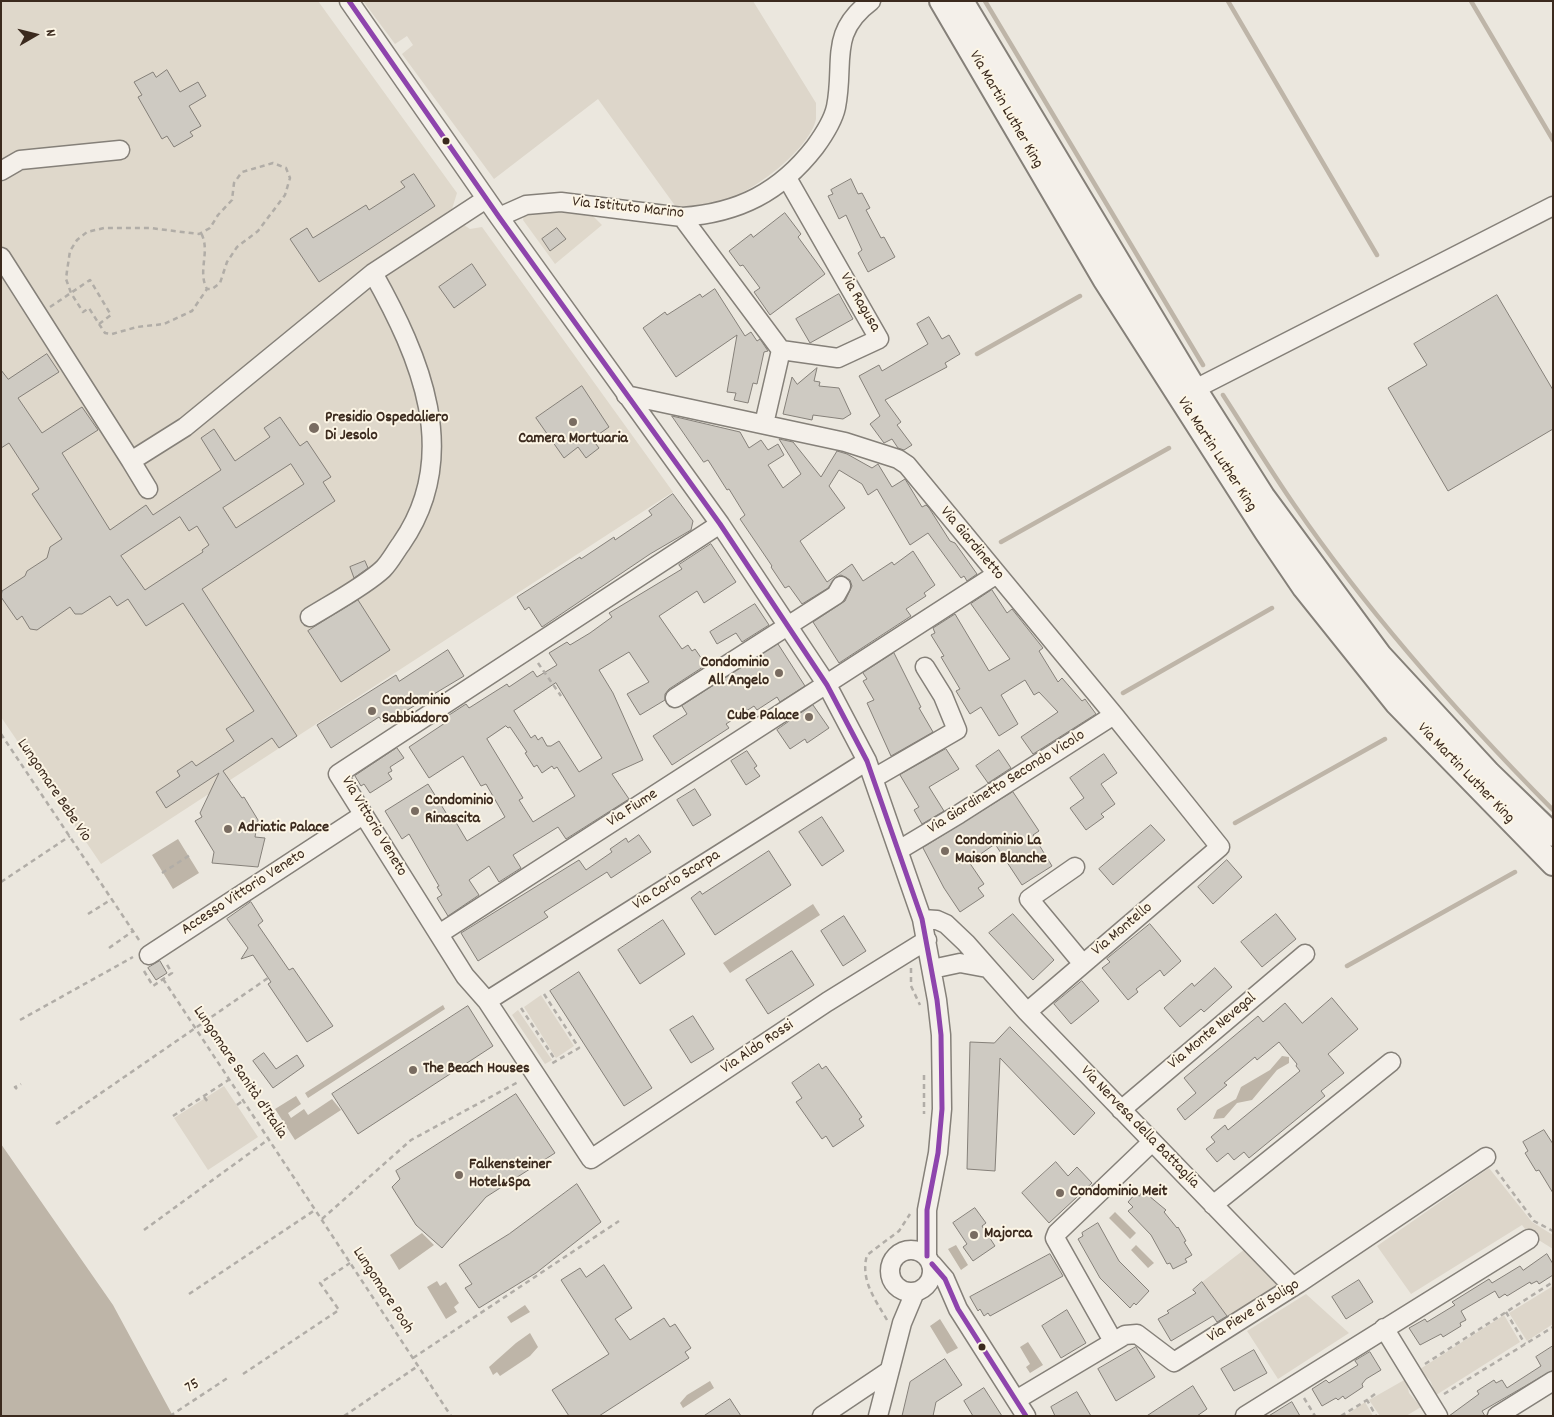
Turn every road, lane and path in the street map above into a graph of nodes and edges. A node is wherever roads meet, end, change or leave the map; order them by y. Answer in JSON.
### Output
{"nodes":[{"id":1,"x":349,"y":1,"type":"edge"},
{"id":2,"x":872,"y":1,"type":"edge"},
{"id":3,"x":941,"y":1,"type":"edge"},
{"id":4,"x":962,"y":1,"type":"edge"},
{"id":5,"x":120,"y":150,"type":"dead end"},
{"id":6,"x":1,"y":171,"type":"edge"},
{"id":7,"x":787,"y":178,"type":"junction"},
{"id":8,"x":486,"y":199,"type":"junction"},
{"id":9,"x":1553,"y":206,"type":"edge"},
{"id":10,"x":682,"y":217,"type":"junction"},
{"id":11,"x":499,"y":218,"type":"junction"},
{"id":12,"x":201,"y":233,"type":"junction"},
{"id":13,"x":1,"y":257,"type":"edge"},
{"id":14,"x":373,"y":273,"type":"junction"},
{"id":15,"x":207,"y":289,"type":"junction"},
{"id":16,"x":71,"y":293,"type":"junction"},
{"id":17,"x":38,"y":315,"type":"junction"},
{"id":18,"x":99,"y":324,"type":"junction"},
{"id":19,"x":781,"y":350,"type":"junction"},
{"id":20,"x":1195,"y":389,"type":"junction"},
{"id":21,"x":626,"y":395,"type":"junction"},
{"id":22,"x":764,"y":424,"type":"junction"},
{"id":23,"x":131,"y":461,"type":"junction"},
{"id":24,"x":148,"y":489,"type":"dead end"},
{"id":25,"x":720,"y":524,"type":"junction"},
{"id":26,"x":997,"y":574,"type":"junction"},
{"id":27,"x":841,"y":586,"type":"dead end"},
{"id":28,"x":310,"y":617,"type":"dead end"},
{"id":29,"x":789,"y":626,"type":"junction"},
{"id":30,"x":529,"y":649,"type":"junction"},
{"id":31,"x":925,"y":667,"type":"dead end"},
{"id":32,"x":827,"y":684,"type":"junction"},
{"id":33,"x":561,"y":696,"type":"dead end"},
{"id":34,"x":675,"y":698,"type":"dead end"},
{"id":35,"x":1114,"y":715,"type":"junction"},
{"id":36,"x":1,"y":734,"type":"edge"},
{"id":37,"x":870,"y":770,"type":"junction"},
{"id":38,"x":363,"y":815,"type":"junction"},
{"id":39,"x":1553,"y":835,"type":"edge"},
{"id":40,"x":70,"y":836,"type":"junction"},
{"id":41,"x":1220,"y":848,"type":"joint"},
{"id":42,"x":899,"y":850,"type":"junction"},
{"id":43,"x":190,"y":855,"type":"dead end"},
{"id":44,"x":1553,"y":864,"type":"edge"},
{"id":45,"x":1075,"y":867,"type":"dead end"},
{"id":46,"x":162,"y":873,"type":"dead end"},
{"id":47,"x":1,"y":882,"type":"edge"},
{"id":48,"x":112,"y":899,"type":"junction"},
{"id":49,"x":88,"y":914,"type":"dead end"},
{"id":50,"x":922,"y":919,"type":"junction"},
{"id":51,"x":133,"y":931,"type":"junction"},
{"id":52,"x":439,"y":934,"type":"junction"},
{"id":53,"x":927,"y":940,"type":"junction"},
{"id":54,"x":109,"y":948,"type":"dead end"},
{"id":55,"x":151,"y":954,"type":"junction"},
{"id":56,"x":1305,"y":954,"type":"dead end"},
{"id":57,"x":1083,"y":964,"type":"junction"},
{"id":58,"x":932,"y":968,"type":"junction"},
{"id":59,"x":987,"y":968,"type":"junction"},
{"id":60,"x":268,"y":978,"type":"dead end"},
{"id":61,"x":163,"y":979,"type":"junction"},
{"id":62,"x":911,"y":986,"type":"dead end"},
{"id":63,"x":544,"y":994,"type":"dead end"},
{"id":64,"x":486,"y":1001,"type":"junction"},
{"id":65,"x":521,"y":1008,"type":"dead end"},
{"id":66,"x":924,"y":1012,"type":"dead end"},
{"id":67,"x":1027,"y":1012,"type":"junction"},
{"id":68,"x":20,"y":1020,"type":"dead end"},
{"id":69,"x":196,"y":1027,"type":"junction"},
{"id":70,"x":556,"y":1061,"type":"junction"},
{"id":71,"x":1391,"y":1062,"type":"dead end"},
{"id":72,"x":924,"y":1071,"type":"dead end"},
{"id":73,"x":534,"y":1073,"type":"junction"},
{"id":74,"x":230,"y":1079,"type":"junction"},
{"id":75,"x":21,"y":1084,"type":"dead end"},
{"id":76,"x":16,"y":1089,"type":"dead end"},
{"id":77,"x":204,"y":1096,"type":"junction"},
{"id":78,"x":244,"y":1100,"type":"junction"},
{"id":79,"x":208,"y":1102,"type":"dead end"},
{"id":80,"x":237,"y":1105,"type":"dead end"},
{"id":81,"x":1121,"y":1110,"type":"junction"},
{"id":82,"x":173,"y":1116,"type":"dead end"},
{"id":83,"x":924,"y":1120,"type":"dead end"},
{"id":84,"x":56,"y":1124,"type":"dead end"},
{"id":85,"x":269,"y":1139,"type":"junction"},
{"id":86,"x":1152,"y":1142,"type":"junction"},
{"id":87,"x":1486,"y":1157,"type":"joint"},
{"id":88,"x":591,"y":1159,"type":"joint"},
{"id":89,"x":296,"y":1178,"type":"joint"},
{"id":90,"x":1213,"y":1205,"type":"junction"},
{"id":91,"x":920,"y":1209,"type":"junction"},
{"id":92,"x":315,"y":1210,"type":"junction"},
{"id":93,"x":322,"y":1220,"type":"junction"},
{"id":94,"x":618,"y":1221,"type":"dead end"},
{"id":95,"x":144,"y":1230,"type":"dead end"},
{"id":96,"x":1553,"y":1232,"type":"edge"},
{"id":97,"x":1529,"y":1239,"type":"dead end"},
{"id":98,"x":906,"y":1250,"type":"junction"},
{"id":99,"x":930,"y":1260,"type":"junction"},
{"id":100,"x":350,"y":1263,"type":"junction"},
{"id":101,"x":1553,"y":1282,"type":"edge"},
{"id":102,"x":1293,"y":1287,"type":"junction"},
{"id":103,"x":914,"y":1290,"type":"junction"},
{"id":104,"x":190,"y":1294,"type":"dead end"},
{"id":105,"x":958,"y":1309,"type":"junction"},
{"id":106,"x":1506,"y":1312,"type":"junction"},
{"id":107,"x":895,"y":1322,"type":"junction"},
{"id":108,"x":1553,"y":1327,"type":"edge"},
{"id":109,"x":1384,"y":1328,"type":"junction"},
{"id":110,"x":1113,"y":1341,"type":"junction"},
{"id":111,"x":1525,"y":1344,"type":"junction"},
{"id":112,"x":413,"y":1358,"type":"junction"},
{"id":113,"x":418,"y":1366,"type":"junction"},
{"id":114,"x":889,"y":1371,"type":"junction"},
{"id":115,"x":1411,"y":1373,"type":"junction"},
{"id":116,"x":243,"y":1374,"type":"dead end"},
{"id":117,"x":229,"y":1377,"type":"dead end"},
{"id":118,"x":1553,"y":1381,"type":"edge"},
{"id":119,"x":1296,"y":1384,"type":"junction"},
{"id":120,"x":1375,"y":1394,"type":"dead end"},
{"id":121,"x":1016,"y":1400,"type":"junction"},
{"id":122,"x":1366,"y":1400,"type":"junction"},
{"id":123,"x":1434,"y":1409,"type":"edge"},
{"id":124,"x":170,"y":1416,"type":"edge"},
{"id":125,"x":344,"y":1416,"type":"edge"},
{"id":126,"x":451,"y":1416,"type":"edge"},
{"id":127,"x":822,"y":1416,"type":"edge"},
{"id":128,"x":878,"y":1416,"type":"edge"},
{"id":129,"x":1026,"y":1416,"type":"edge"},
{"id":130,"x":1245,"y":1416,"type":"edge"},
{"id":131,"x":1315,"y":1416,"type":"edge"},
{"id":132,"x":1341,"y":1416,"type":"edge"},
{"id":133,"x":1376,"y":1416,"type":"edge"},
{"id":134,"x":1497,"y":1416,"type":"edge"}],
"edges":[{"from":1,"to":8,"type":"street"},
{"from":2,"to":7,"type":"street","name":"Via Istituto Marino"},
{"from":3,"to":44,"type":"main road","name":"Via Martin Luther King"},
{"from":4,"to":20,"type":"main road","name":"Via Martin Luther King"},
{"from":5,"to":6,"type":"street"},
{"from":7,"to":10,"type":"street","name":"Via Istituto Marino"},
{"from":7,"to":19,"type":"street","name":"Via Ragusa"},
{"from":8,"to":11,"type":"street"},
{"from":8,"to":14,"type":"street"},
{"from":9,"to":20,"type":"street","name":"Via Martin Luther King"},
{"from":10,"to":11,"type":"street","name":"Via Istituto Marino"},
{"from":10,"to":19,"type":"street"},
{"from":11,"to":21,"type":"street"},
{"from":12,"to":15,"type":"path"},
{"from":12,"to":15,"type":"path"},
{"from":12,"to":16,"type":"path"},
{"from":13,"to":17,"type":"street"},
{"from":14,"to":23,"type":"street"},
{"from":14,"to":28,"type":"street"},
{"from":15,"to":18,"type":"path"},
{"from":16,"to":17,"type":"path"},
{"from":16,"to":18,"type":"path"},
{"from":16,"to":18,"type":"path"},
{"from":17,"to":23,"type":"street"},
{"from":19,"to":22,"type":"street"},
{"from":20,"to":39,"type":"main road","name":"Via Martin Luther King"},
{"from":21,"to":22,"type":"street","name":"Via Giardinetto"},
{"from":21,"to":25,"type":"street"},
{"from":22,"to":26,"type":"street","name":"Via Giardinetto"},
{"from":23,"to":24,"type":"street"},
{"from":25,"to":29,"type":"street"},
{"from":25,"to":30,"type":"street","name":"Via Vittorio Veneto"},
{"from":26,"to":32,"type":"street","name":"Via Fiume"},
{"from":26,"to":35,"type":"street","name":"Via Giardinetto"},
{"from":27,"to":29,"type":"street"},
{"from":29,"to":32,"type":"street"},
{"from":29,"to":34,"type":"street"},
{"from":30,"to":33,"type":"path"},
{"from":30,"to":38,"type":"street","name":"Via Vittorio Veneto"},
{"from":31,"to":37,"type":"street","name":"Via Carlo Scarpa"},
{"from":32,"to":37,"type":"street"},
{"from":32,"to":52,"type":"street","name":"Via Fiume"},
{"from":35,"to":41,"type":"street","name":"Via Giardinetto"},
{"from":35,"to":42,"type":"street","name":"Via Giardinetto Secondo Vicolo"},
{"from":36,"to":40,"type":"path","name":"Lungomare Bebe Vio"},
{"from":37,"to":42,"type":"street"},
{"from":37,"to":64,"type":"street","name":"Via Carlo Scarpa"},
{"from":38,"to":52,"type":"street","name":"Via Vittorio Veneto"},
{"from":38,"to":55,"type":"street","name":"Accesso Vittorio Veneto"},
{"from":40,"to":47,"type":"path"},
{"from":40,"to":48,"type":"path","name":"Lungomare Bebe Vio"},
{"from":41,"to":57,"type":"street","name":"Via Montello"},
{"from":42,"to":50,"type":"street"},
{"from":43,"to":46,"type":"path"},
{"from":45,"to":57,"type":"street"},
{"from":48,"to":49,"type":"path"},
{"from":48,"to":51,"type":"path"},
{"from":50,"to":53,"type":"street"},
{"from":50,"to":59,"type":"street","name":"Via Nervesa della Battaglia"},
{"from":51,"to":54,"type":"path"},
{"from":51,"to":55,"type":"path"},
{"from":52,"to":64,"type":"street","name":"Via Vittorio Veneto"},
{"from":53,"to":58,"type":"street"},
{"from":53,"to":88,"type":"street","name":"Via Aldo Rossi"},
{"from":55,"to":61,"type":"path"},
{"from":55,"to":61,"type":"path"},
{"from":55,"to":68,"type":"path"},
{"from":56,"to":81,"type":"street","name":"Via Monte Nevegal"},
{"from":57,"to":67,"type":"street","name":"Via Montello"},
{"from":58,"to":59,"type":"street"},
{"from":58,"to":91,"type":"street"},
{"from":59,"to":67,"type":"street","name":"Via Nervesa della Battaglia"},
{"from":60,"to":69,"type":"path"},
{"from":61,"to":69,"type":"path","name":"Lungomare Sanità d'Italia"},
{"from":62,"to":66,"type":"path"},
{"from":63,"to":70,"type":"path"},
{"from":64,"to":73,"type":"street","name":"Via Vittorio Veneto"},
{"from":65,"to":70,"type":"path"},
{"from":67,"to":81,"type":"street","name":"Via Nervesa della Battaglia"},
{"from":69,"to":74,"type":"path","name":"Lungomare Sanità d'Italia"},
{"from":69,"to":84,"type":"path"},
{"from":70,"to":73,"type":"path"},
{"from":71,"to":90,"type":"street"},
{"from":72,"to":83,"type":"path"},
{"from":73,"to":88,"type":"street","name":"Via Vittorio Veneto"},
{"from":73,"to":93,"type":"path"},
{"from":74,"to":77,"type":"path"},
{"from":74,"to":78,"type":"path","name":"Lungomare Sanità d'Italia"},
{"from":75,"to":76,"type":"path"},
{"from":77,"to":79,"type":"path"},
{"from":77,"to":82,"type":"path"},
{"from":78,"to":80,"type":"path"},
{"from":78,"to":85,"type":"path","name":"Lungomare Sanità d'Italia"},
{"from":81,"to":86,"type":"street","name":"Via Nervesa della Battaglia"},
{"from":85,"to":89,"type":"path","name":"Lungomare Sanità d'Italia"},
{"from":85,"to":95,"type":"path"},
{"from":86,"to":90,"type":"street","name":"Via Nervesa della Battaglia"},
{"from":86,"to":110,"type":"street"},
{"from":87,"to":96,"type":"path"},
{"from":87,"to":102,"type":"street","name":"Via Pieve di Soligo"},
{"from":89,"to":92,"type":"path","name":"Lungomare Pooh"},
{"from":90,"to":102,"type":"street","name":"Via Nervesa della Battaglia"},
{"from":91,"to":98,"type":"street"},
{"from":91,"to":99,"type":"street"},
{"from":91,"to":107,"type":"path"},
{"from":92,"to":93,"type":"path","name":"Lungomare Pooh"},
{"from":92,"to":104,"type":"path"},
{"from":93,"to":100,"type":"path","name":"Lungomare Pooh"},
{"from":94,"to":112,"type":"path"},
{"from":97,"to":109,"type":"street"},
{"from":98,"to":99,"type":"street"},
{"from":98,"to":103,"type":"street"},
{"from":99,"to":103,"type":"street"},
{"from":99,"to":105,"type":"street"},
{"from":100,"to":112,"type":"path","name":"Lungomare Pooh"},
{"from":100,"to":116,"type":"path"},
{"from":101,"to":106,"type":"path"},
{"from":102,"to":110,"type":"street","name":"Via Pieve di Soligo"},
{"from":103,"to":105,"type":"street"},
{"from":103,"to":107,"type":"street"},
{"from":105,"to":121,"type":"street"},
{"from":106,"to":111,"type":"path"},
{"from":106,"to":115,"type":"path"},
{"from":107,"to":114,"type":"street"},
{"from":108,"to":111,"type":"path"},
{"from":109,"to":115,"type":"street"},
{"from":109,"to":119,"type":"street"},
{"from":110,"to":121,"type":"street","name":"Via Pieve di Soligo"},
{"from":111,"to":123,"type":"path"},
{"from":112,"to":113,"type":"path","name":"Lungomare Pooh"},
{"from":113,"to":125,"type":"path"},
{"from":113,"to":126,"type":"path","name":"Lungomare Pooh"},
{"from":114,"to":127,"type":"street"},
{"from":114,"to":128,"type":"street"},
{"from":115,"to":123,"type":"street"},
{"from":117,"to":124,"type":"path","name":"75"},
{"from":118,"to":134,"type":"street"},
{"from":119,"to":130,"type":"street"},
{"from":119,"to":131,"type":"path"},
{"from":120,"to":122,"type":"path"},
{"from":121,"to":129,"type":"street"},
{"from":122,"to":132,"type":"path"},
{"from":122,"to":133,"type":"path"}]}
